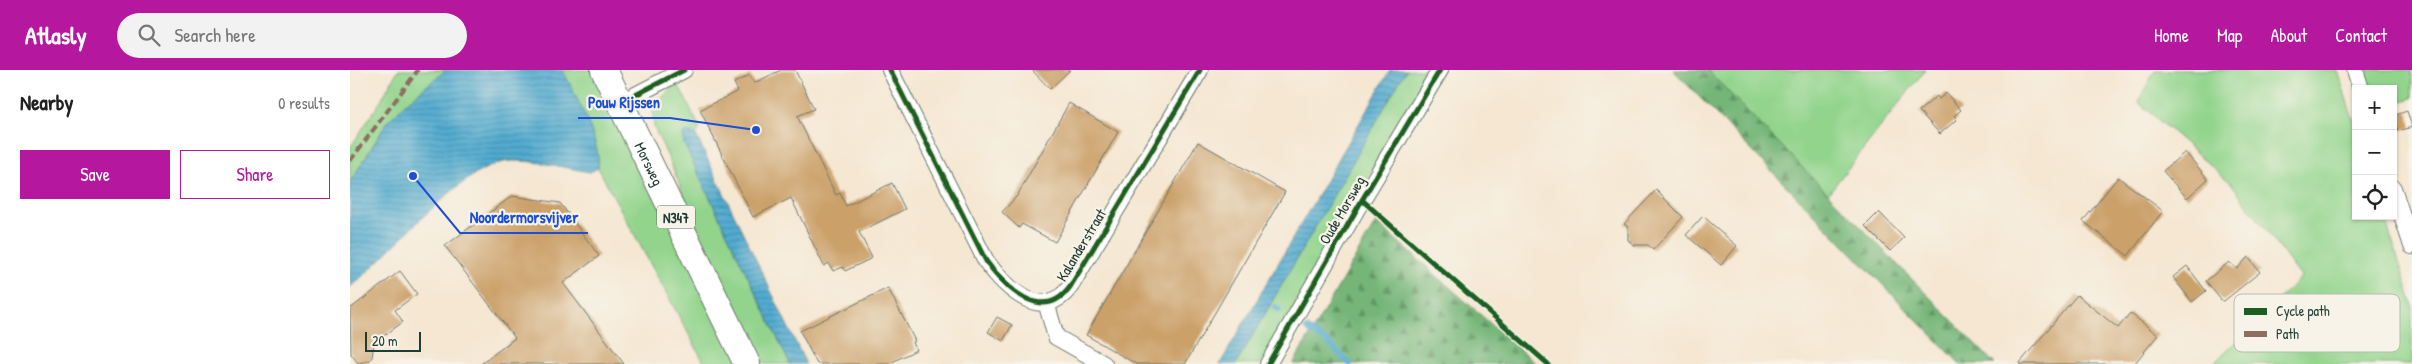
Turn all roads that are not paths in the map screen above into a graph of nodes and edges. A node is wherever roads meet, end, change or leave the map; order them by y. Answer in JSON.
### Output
{"nodes":[{"id":1,"x":604,"y":70,"type":"edge"},
{"id":2,"x":684,"y":70,"type":"edge"},
{"id":3,"x":890,"y":70,"type":"edge"},
{"id":4,"x":1200,"y":70,"type":"edge"},
{"id":5,"x":1440,"y":70,"type":"edge"},
{"id":6,"x":2355,"y":70,"type":"edge"},
{"id":7,"x":2360,"y":85,"type":"edge"},
{"id":8,"x":620,"y":103,"type":"junction"},
{"id":9,"x":2397,"y":200,"type":"edge"},
{"id":10,"x":2412,"y":246,"type":"edge"},
{"id":11,"x":1046,"y":302,"type":"junction"},
{"id":12,"x":747,"y":364,"type":"edge"},
{"id":13,"x":1104,"y":364,"type":"edge"},
{"id":14,"x":1268,"y":364,"type":"edge"}],
"edges":[{"from":1,"to":8,"type":"main road","name":"Morsweg","number":"N347"},
{"from":2,"to":8,"type":"street"},
{"from":3,"to":11,"type":"street"},
{"from":4,"to":11,"type":"street","name":"Kalanderstraat"},
{"from":5,"to":14,"type":"street","name":"Oude Morsweg"},
{"from":6,"to":7,"type":"street"},
{"from":8,"to":12,"type":"main road","name":"Morsweg","number":"N347"},
{"from":9,"to":10,"type":"street"},
{"from":11,"to":13,"type":"street"}]}
